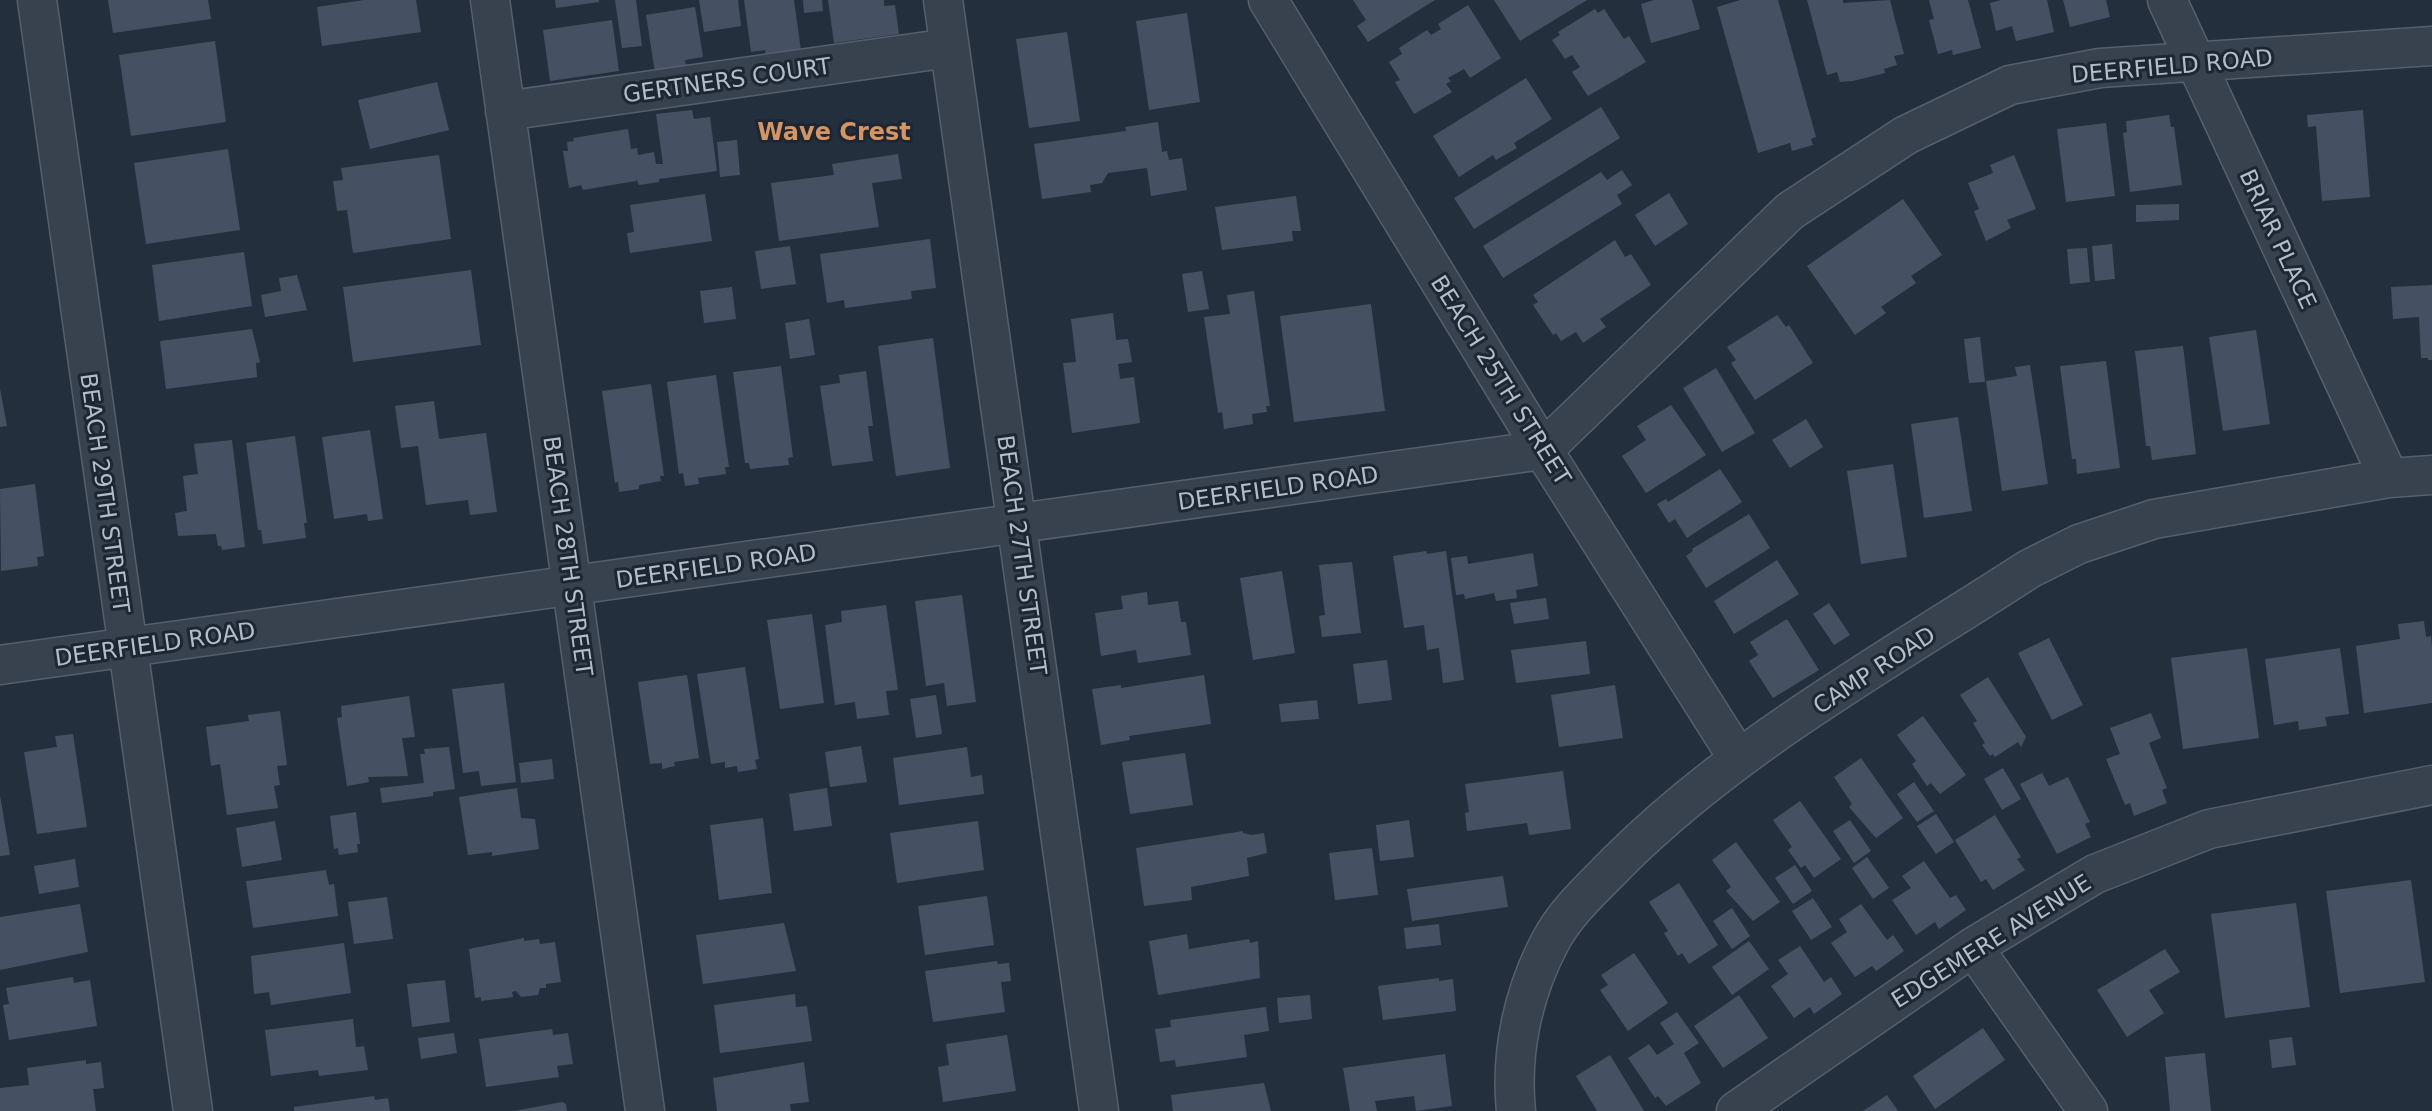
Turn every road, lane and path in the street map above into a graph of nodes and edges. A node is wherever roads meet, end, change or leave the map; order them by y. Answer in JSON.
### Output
{"nodes":[{"id":1,"x":37,"y":0,"type":"edge"},
{"id":2,"x":490,"y":0,"type":"edge"},
{"id":3,"x":943,"y":0,"type":"edge"},
{"id":4,"x":1268,"y":0,"type":"edge"},
{"id":5,"x":2167,"y":0,"type":"edge"},
{"id":6,"x":2432,"y":46,"type":"edge"},
{"id":7,"x":949,"y":48,"type":"junction"},
{"id":8,"x":2197,"y":63,"type":"junction"},
{"id":9,"x":505,"y":111,"type":"junction"},
{"id":10,"x":1543,"y":450,"type":"junction"},
{"id":11,"x":2432,"y":475,"type":"edge"},
{"id":12,"x":2389,"y":478,"type":"junction"},
{"id":13,"x":1018,"y":525,"type":"junction"},
{"id":14,"x":572,"y":586,"type":"junction"},
{"id":15,"x":126,"y":648,"type":"junction"},
{"id":16,"x":0,"y":665,"type":"edge"},
{"id":17,"x":1738,"y":758,"type":"junction"},
{"id":18,"x":2432,"y":785,"type":"edge"},
{"id":19,"x":1973,"y":947,"type":"junction"},
{"id":20,"x":1517,"y":1109,"type":"edge"},
{"id":21,"x":193,"y":1111,"type":"edge"},
{"id":22,"x":645,"y":1111,"type":"edge"},
{"id":23,"x":1099,"y":1111,"type":"edge"},
{"id":24,"x":1736,"y":1111,"type":"edge"},
{"id":25,"x":2088,"y":1111,"type":"edge"}],
"edges":[{"from":1,"to":15,"type":"street","name":"BEACH 29TH STREET"},
{"from":2,"to":9,"type":"street","name":"BEACH 28TH STREET"},
{"from":3,"to":7,"type":"street","name":"BEACH 27TH STREET"},
{"from":4,"to":10,"type":"street","name":"BEACH 25TH STREET"},
{"from":5,"to":8,"type":"street","name":"BRIAR PLACE"},
{"from":6,"to":8,"type":"street","name":"DEERFIELD ROAD"},
{"from":7,"to":9,"type":"street","name":"GERTNERS COURT"},
{"from":7,"to":13,"type":"street","name":"BEACH 27TH STREET"},
{"from":8,"to":10,"type":"street","name":"DEERFIELD ROAD"},
{"from":8,"to":12,"type":"street","name":"BRIAR PLACE"},
{"from":9,"to":14,"type":"street","name":"BEACH 28TH STREET"},
{"from":10,"to":13,"type":"street","name":"DEERFIELD ROAD"},
{"from":10,"to":17,"type":"street","name":"BEACH 25TH STREET"},
{"from":11,"to":12,"type":"street","name":"CAMP ROAD"},
{"from":12,"to":17,"type":"street","name":"CAMP ROAD"},
{"from":13,"to":14,"type":"street","name":"DEERFIELD ROAD"},
{"from":13,"to":23,"type":"street","name":"BEACH 27TH STREET"},
{"from":14,"to":15,"type":"street","name":"DEERFIELD ROAD"},
{"from":14,"to":22,"type":"street","name":"BEACH 28TH STREET"},
{"from":15,"to":16,"type":"street","name":"DEERFIELD ROAD"},
{"from":15,"to":21,"type":"street","name":"BEACH 29TH STREET"},
{"from":17,"to":20,"type":"street","name":"CAMP ROAD"},
{"from":18,"to":19,"type":"street","name":"EDGEMERE AVENUE"},
{"from":19,"to":24,"type":"street","name":"EDGEMERE AVENUE"},
{"from":19,"to":25,"type":"street"}]}
